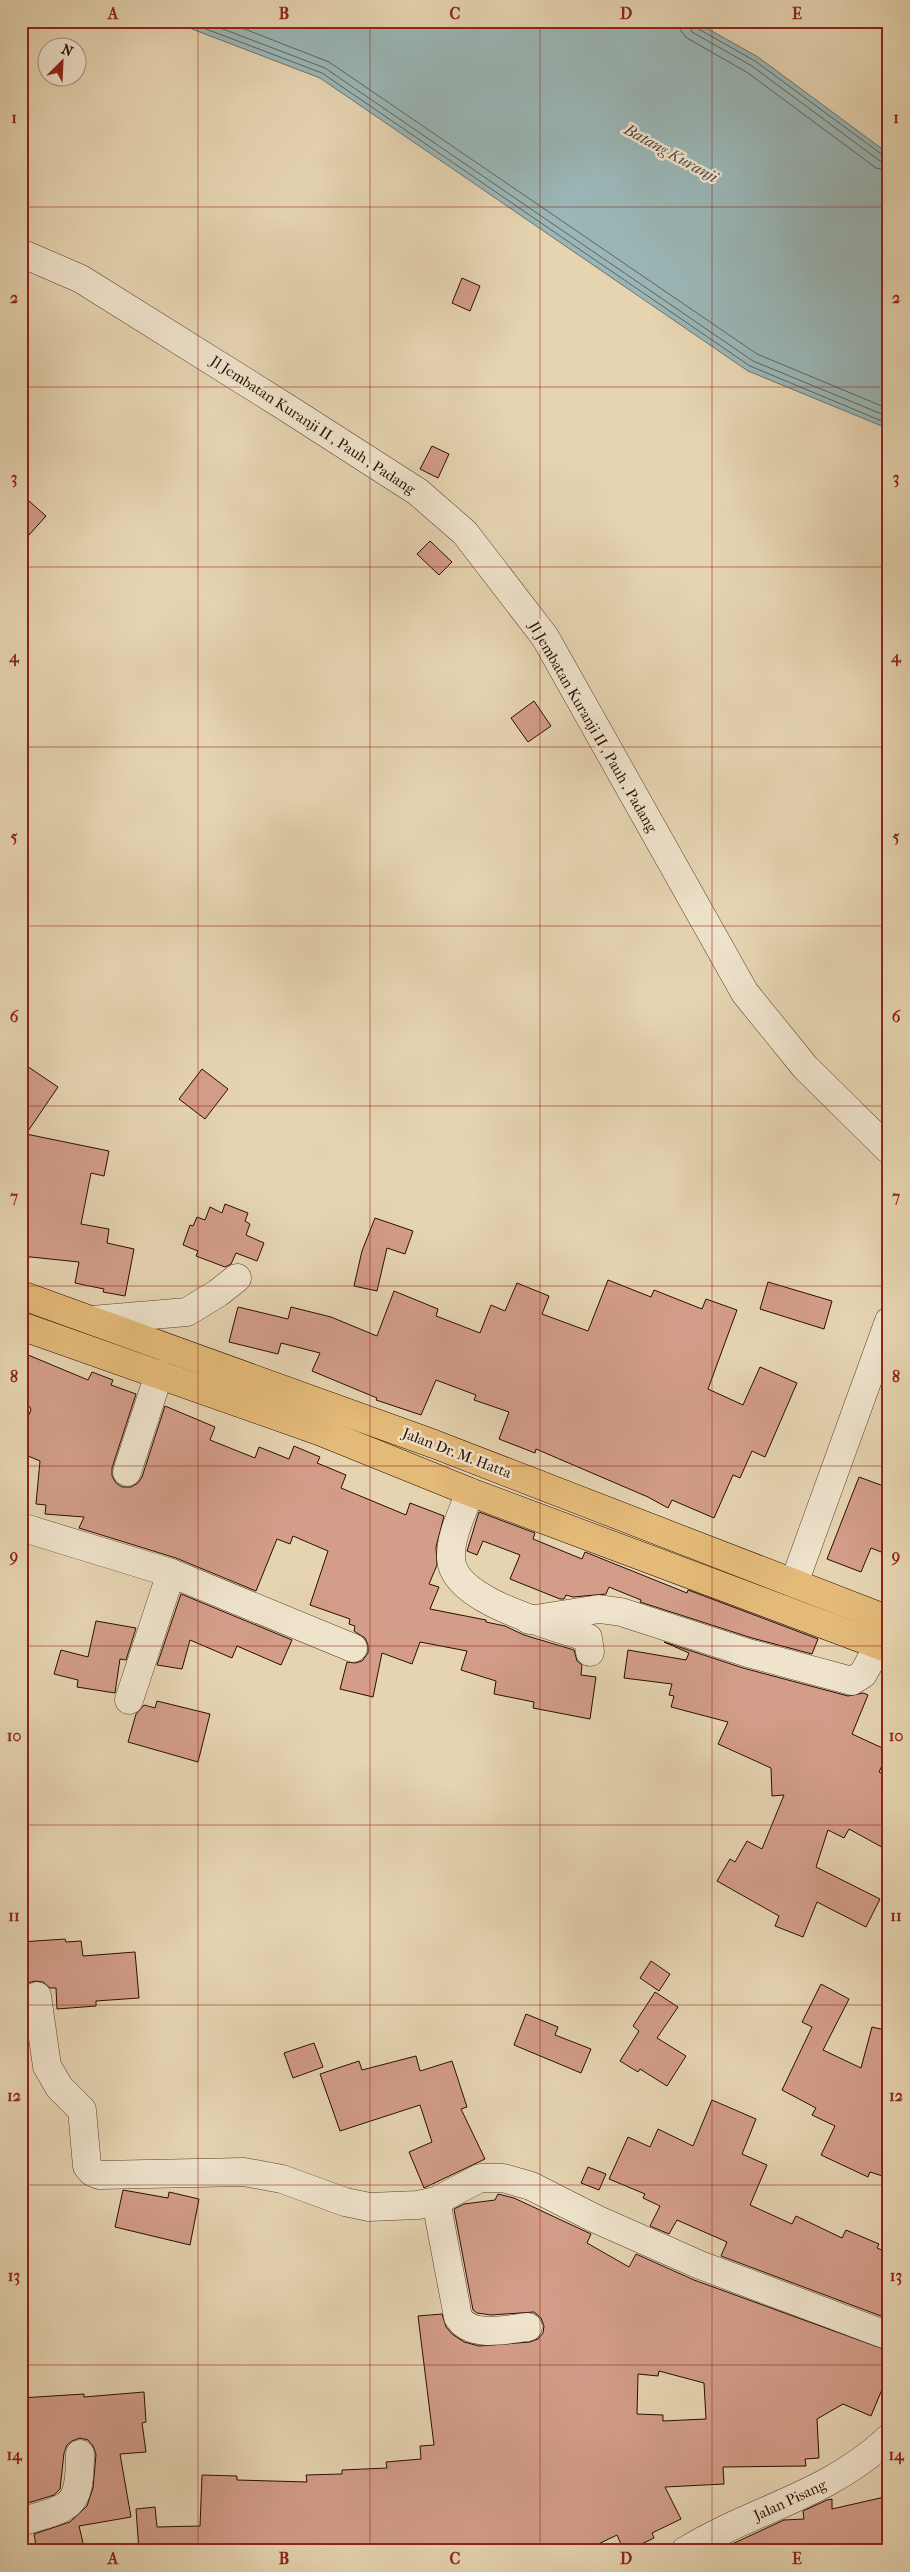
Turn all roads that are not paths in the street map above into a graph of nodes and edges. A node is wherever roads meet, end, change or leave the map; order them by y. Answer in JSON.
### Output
{"nodes":[{"id":1,"x":21,"y":253,"type":"edge"},
{"id":2,"x":889,"y":1150,"type":"edge"},
{"id":3,"x":237,"y":1278,"type":"dead end"},
{"id":4,"x":21,"y":1295,"type":"edge"},
{"id":5,"x":92,"y":1320,"type":"junction"},
{"id":6,"x":889,"y":1321,"type":"edge"},
{"id":7,"x":21,"y":1326,"type":"edge"},
{"id":8,"x":159,"y":1374,"type":"junction"},
{"id":9,"x":127,"y":1472,"type":"dead end"},
{"id":10,"x":470,"y":1492,"type":"junction"},
{"id":11,"x":21,"y":1526,"type":"edge"},
{"id":12,"x":171,"y":1573,"type":"junction"},
{"id":13,"x":794,"y":1583,"type":"junction"},
{"id":14,"x":889,"y":1619,"type":"edge"},
{"id":15,"x":529,"y":1620,"type":"junction"},
{"id":16,"x":884,"y":1647,"type":"edge"},
{"id":17,"x":353,"y":1648,"type":"dead end"},
{"id":18,"x":590,"y":1652,"type":"dead end"},
{"id":19,"x":129,"y":1700,"type":"dead end"},
{"id":20,"x":37,"y":1996,"type":"dead end"},
{"id":21,"x":436,"y":2201,"type":"junction"},
{"id":22,"x":528,"y":2327,"type":"dead end"},
{"id":23,"x":889,"y":2336,"type":"edge"},
{"id":24,"x":889,"y":2438,"type":"edge"},
{"id":25,"x":80,"y":2454,"type":"dead end"},
{"id":26,"x":21,"y":2522,"type":"edge"},
{"id":27,"x":685,"y":2551,"type":"edge"}],
"edges":[{"from":1,"to":2,"type":"street","name":"Jl Jembatan Kuranji II , Pauh , Padang"},
{"from":3,"to":5,"type":"street"},
{"from":4,"to":5,"type":"main road","name":"Jalan Dr. M. Hatta"},
{"from":5,"to":13,"type":"main road","name":"Jalan Dr. M. Hatta"},
{"from":6,"to":13,"type":"street"},
{"from":7,"to":8,"type":"main road","name":"Jalan Dr. M. Hatta"},
{"from":8,"to":9,"type":"street"},
{"from":8,"to":10,"type":"main road","name":"Jalan Dr. M. Hatta"},
{"from":10,"to":15,"type":"street"},
{"from":10,"to":16,"type":"main road","name":"Jalan Dr. M. Hatta"},
{"from":11,"to":12,"type":"street"},
{"from":12,"to":17,"type":"street"},
{"from":12,"to":19,"type":"street"},
{"from":13,"to":14,"type":"main road","name":"Jalan Dr. M. Hatta"},
{"from":15,"to":16,"type":"street"},
{"from":15,"to":18,"type":"street"},
{"from":20,"to":21,"type":"street"},
{"from":21,"to":22,"type":"street"},
{"from":21,"to":23,"type":"street"},
{"from":24,"to":27,"type":"street","name":"Jalan Pisang"},
{"from":25,"to":26,"type":"street"}]}
